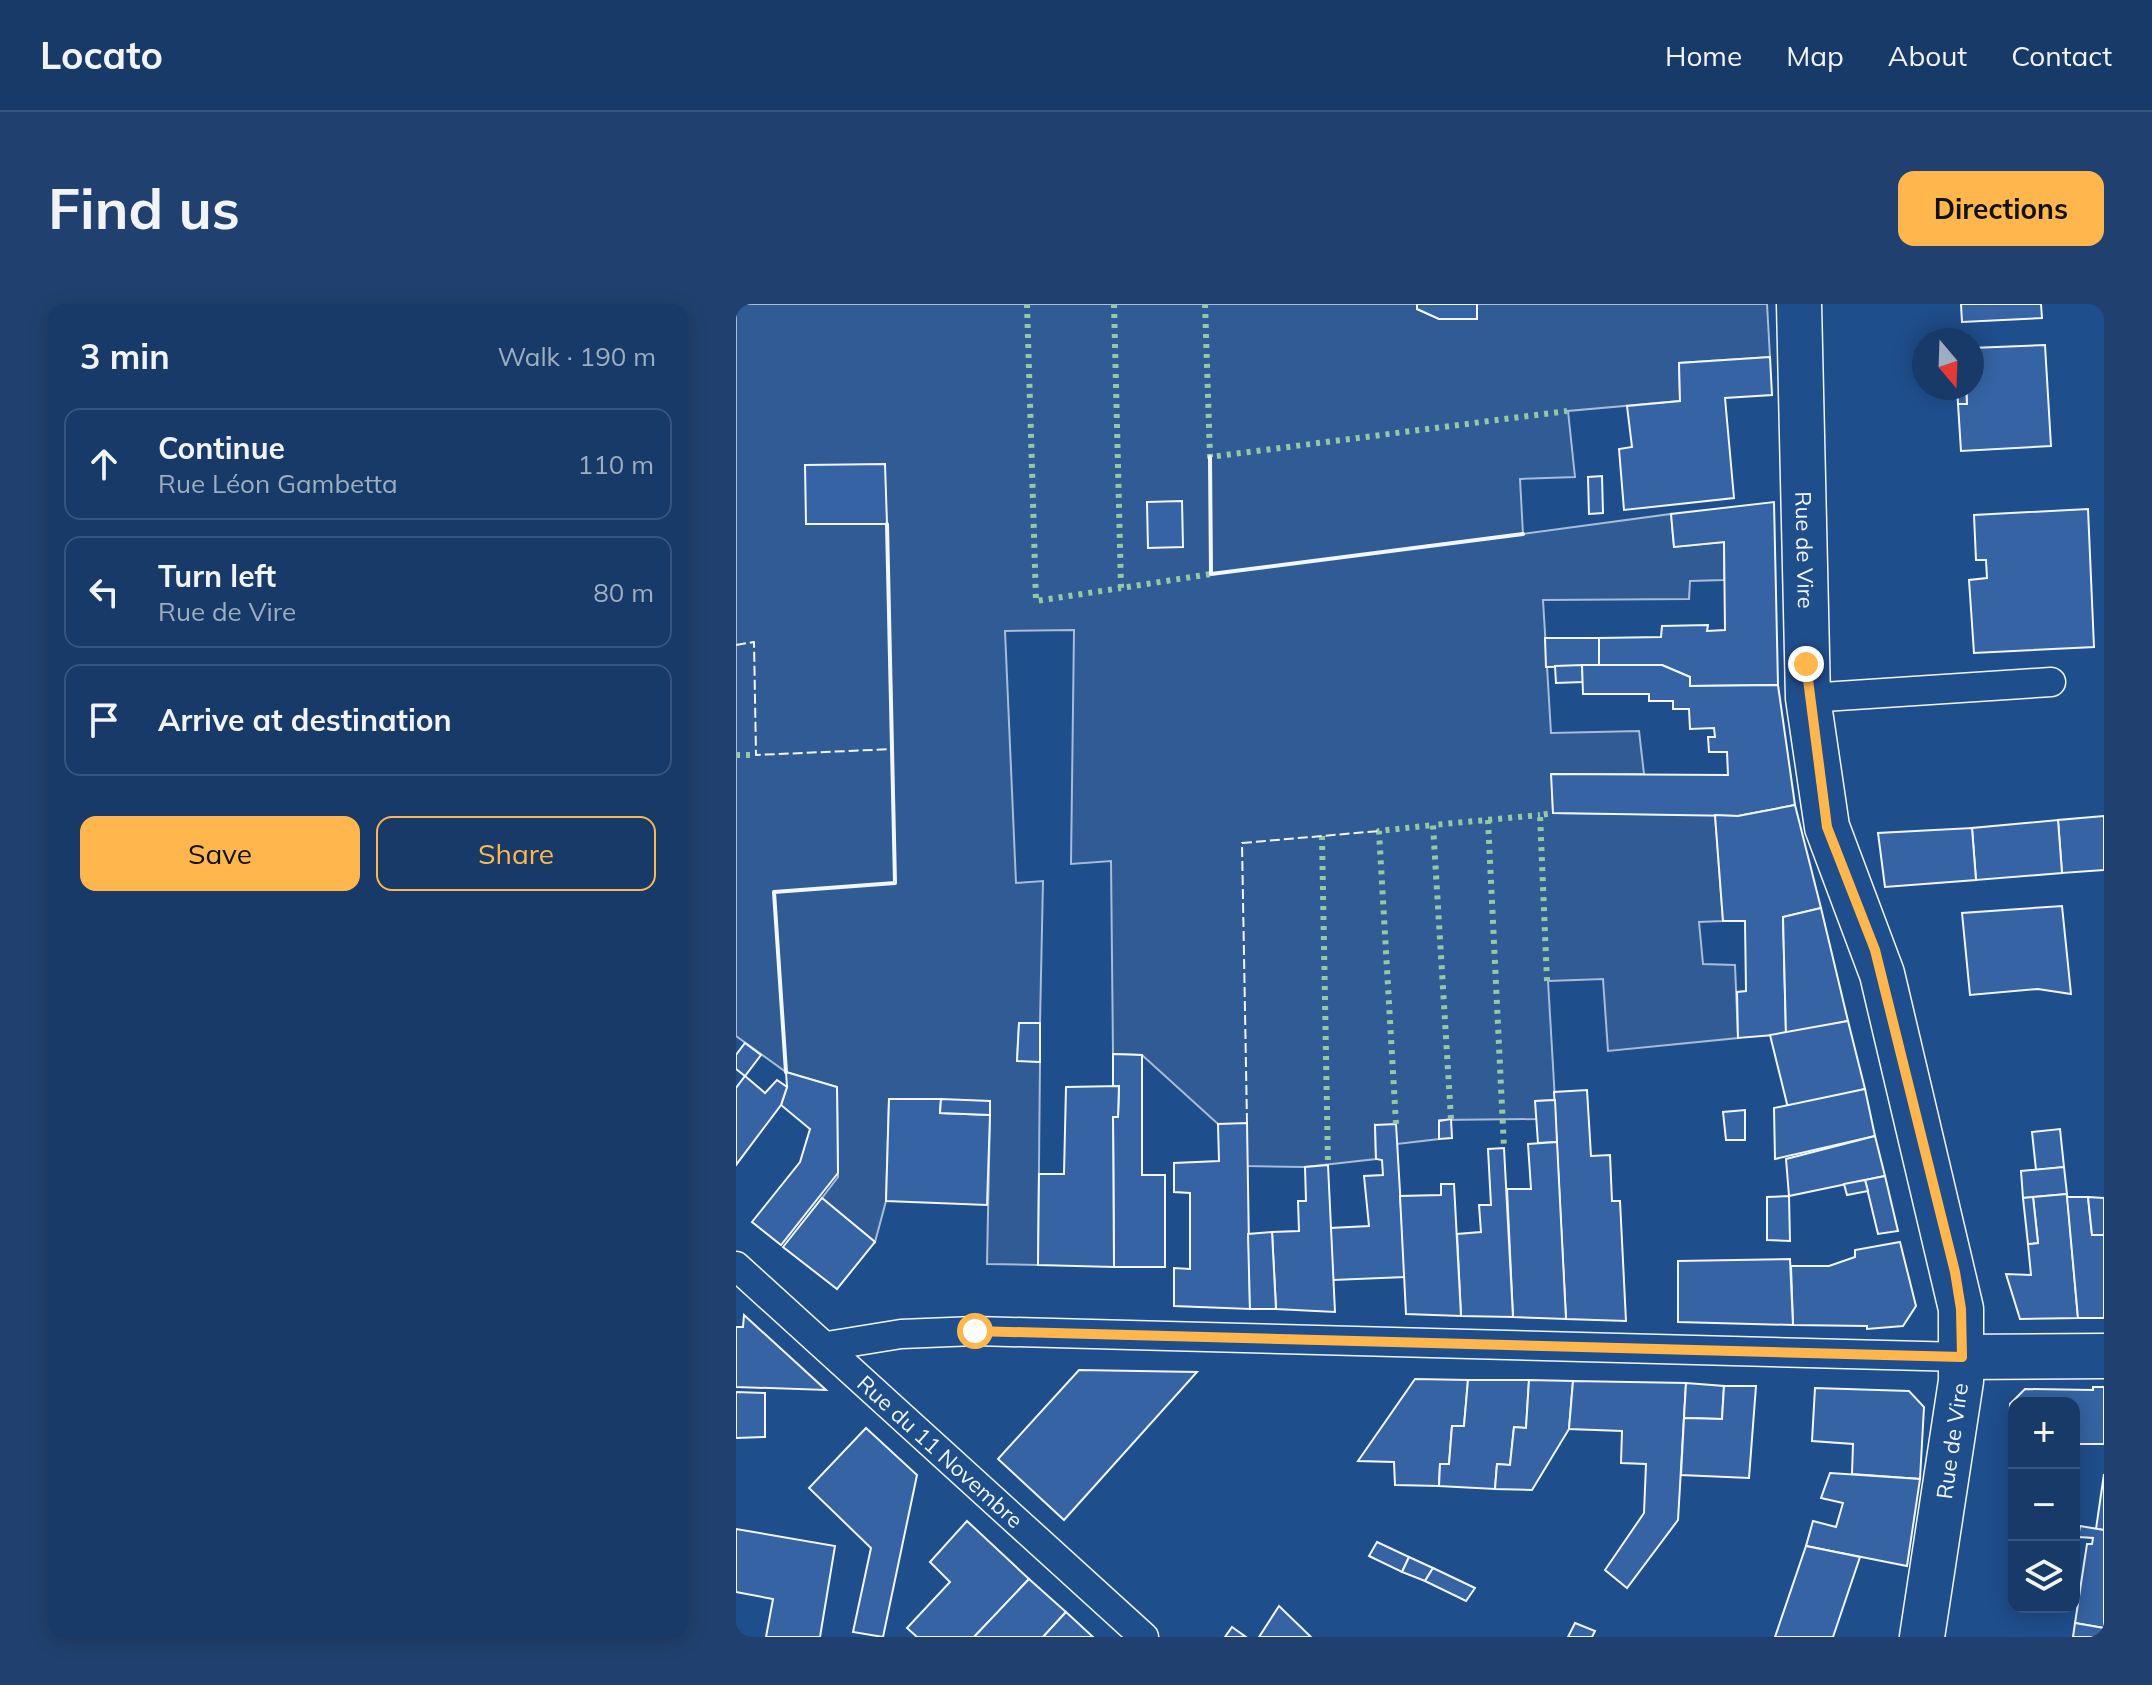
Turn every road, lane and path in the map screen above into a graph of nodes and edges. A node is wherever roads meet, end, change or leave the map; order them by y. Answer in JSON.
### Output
{"nodes":[{"id":1,"x":1799,"y":304,"type":"edge"},
{"id":2,"x":2051,"y":682,"type":"dead end"},
{"id":3,"x":1808,"y":698,"type":"junction"},
{"id":4,"x":736,"y":1266,"type":"edge"},
{"id":5,"x":827,"y":1346,"type":"junction"},
{"id":6,"x":2104,"y":1356,"type":"edge"},
{"id":7,"x":1962,"y":1357,"type":"junction"},
{"id":8,"x":1144,"y":1637,"type":"edge"},
{"id":9,"x":1922,"y":1637,"type":"edge"}],
"edges":[{"from":1,"to":3,"type":"street","name":"Rue de Vire"},
{"from":2,"to":3,"type":"lane"},
{"from":3,"to":7,"type":"street","name":"Rue de Vire"},
{"from":4,"to":5,"type":"lane","name":"Rue du 11 Novembre"},
{"from":5,"to":7,"type":"lane"},
{"from":5,"to":8,"type":"lane","name":"Rue du 11 Novembre"},
{"from":6,"to":7,"type":"street"},
{"from":7,"to":9,"type":"street","name":"Rue de Vire"}]}
